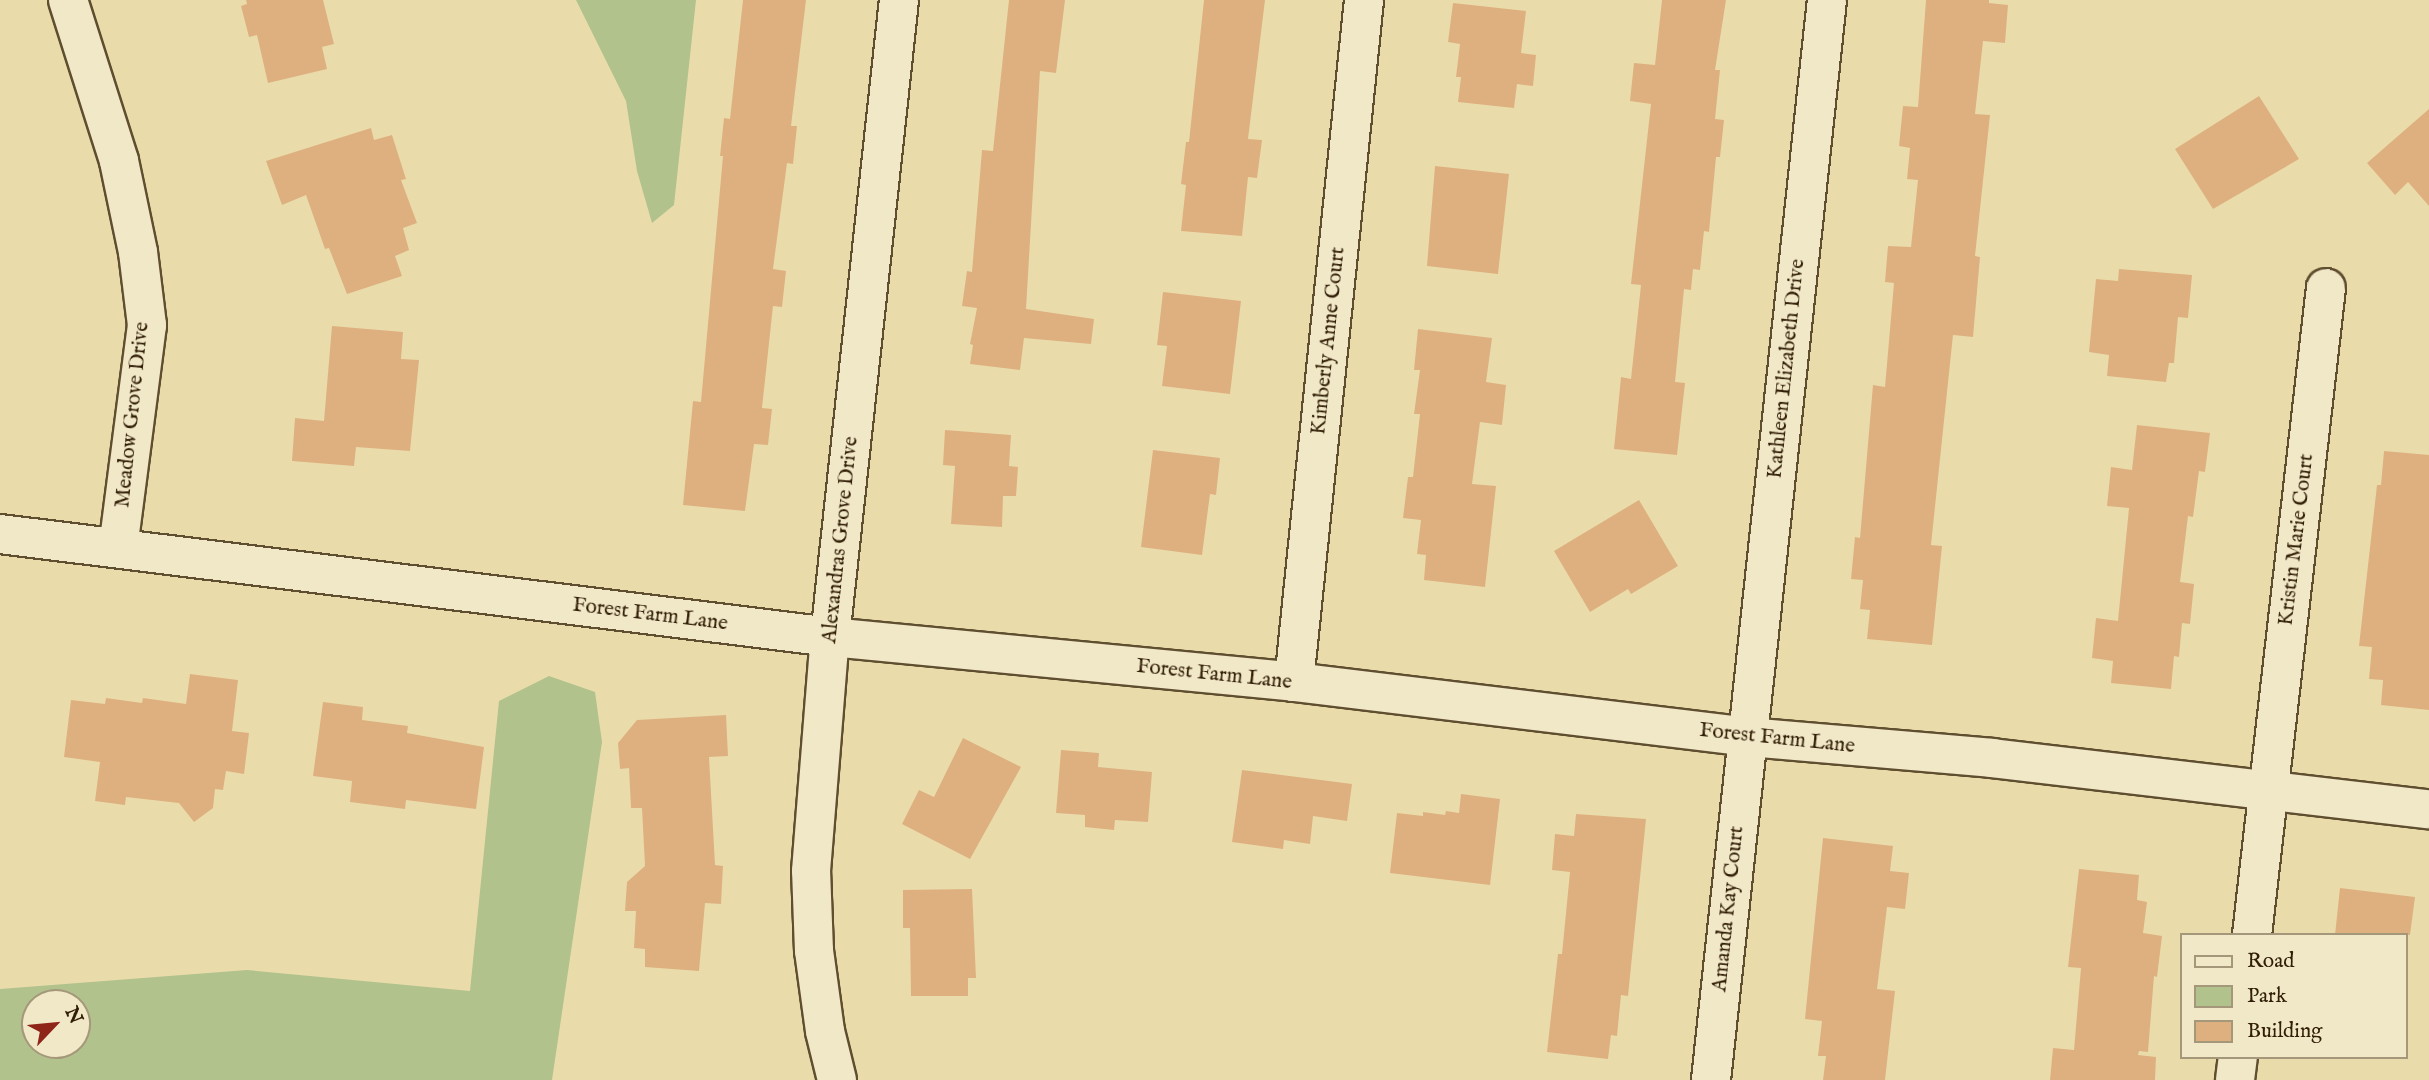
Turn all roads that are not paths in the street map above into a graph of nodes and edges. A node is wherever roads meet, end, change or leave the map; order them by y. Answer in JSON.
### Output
{"nodes":[{"id":1,"x":68,"y":0,"type":"edge"},
{"id":2,"x":899,"y":0,"type":"edge"},
{"id":3,"x":1364,"y":0,"type":"edge"},
{"id":4,"x":1827,"y":0,"type":"edge"},
{"id":5,"x":2326,"y":288,"type":"dead end"},
{"id":6,"x":0,"y":534,"type":"edge"},
{"id":7,"x":118,"y":547,"type":"junction"},
{"id":8,"x":830,"y":638,"type":"junction"},
{"id":9,"x":1294,"y":682,"type":"junction"},
{"id":10,"x":1748,"y":737,"type":"junction"},
{"id":11,"x":2268,"y":792,"type":"junction"},
{"id":12,"x":2429,"y":809,"type":"edge"},
{"id":13,"x":2252,"y":933,"type":"edge"},
{"id":14,"x":2238,"y":1059,"type":"edge"},
{"id":15,"x":837,"y":1080,"type":"edge"},
{"id":16,"x":1710,"y":1080,"type":"edge"},
{"id":17,"x":2235,"y":1080,"type":"edge"}],
"edges":[{"from":1,"to":7,"type":"street","name":"Meadow Grove Drive"},
{"from":2,"to":8,"type":"street","name":"Alexandras Grove Drive"},
{"from":3,"to":9,"type":"street","name":"Kimberly Anne Court"},
{"from":4,"to":10,"type":"street","name":"Kathleen Elizabeth Drive"},
{"from":5,"to":11,"type":"street","name":"Kristin Marie Court"},
{"from":6,"to":7,"type":"street","name":"Forest Farm Lane"},
{"from":7,"to":8,"type":"street","name":"Forest Farm Lane"},
{"from":8,"to":9,"type":"street","name":"Forest Farm Lane"},
{"from":8,"to":15,"type":"street","name":"Alexandras Grove Drive"},
{"from":9,"to":10,"type":"street","name":"Forest Farm Lane"},
{"from":10,"to":11,"type":"street","name":"Forest Farm Lane"},
{"from":10,"to":16,"type":"street","name":"Amanda Kay Court"},
{"from":11,"to":12,"type":"street","name":"Forest Farm Lane"},
{"from":11,"to":13,"type":"street","name":"Kristin Marie Court"},
{"from":14,"to":17,"type":"street"}]}
